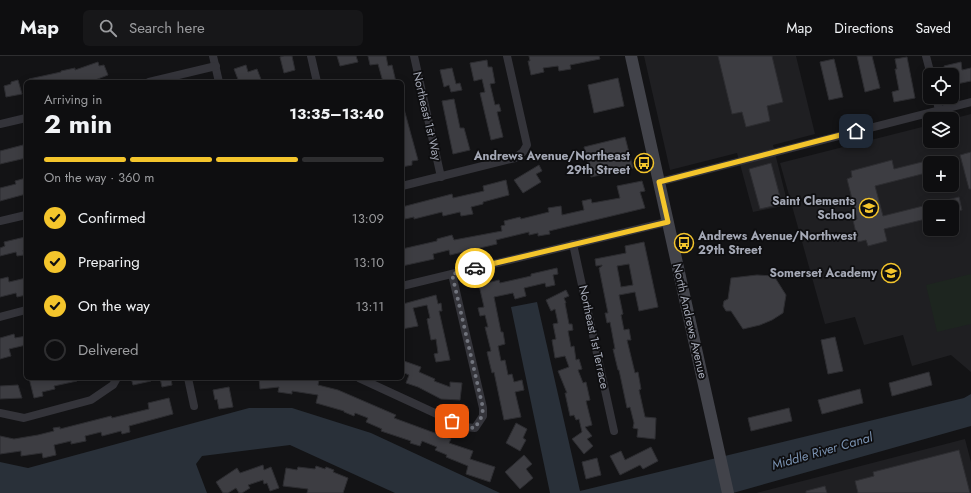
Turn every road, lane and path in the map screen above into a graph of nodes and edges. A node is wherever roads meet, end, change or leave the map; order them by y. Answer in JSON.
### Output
{"nodes":[{"id":1,"x":213,"y":56,"type":"edge"},
{"id":2,"x":311,"y":56,"type":"edge"},
{"id":3,"x":414,"y":56,"type":"edge"},
{"id":4,"x":508,"y":56,"type":"edge"},
{"id":5,"x":632,"y":56,"type":"edge"},
{"id":6,"x":926,"y":56,"type":"edge"},
{"id":7,"x":216,"y":66,"type":"junction"},
{"id":8,"x":929,"y":68,"type":"edge"},
{"id":9,"x":158,"y":80,"type":"edge"},
{"id":10,"x":219,"y":80,"type":"edge"},
{"id":11,"x":317,"y":80,"type":"edge"},
{"id":12,"x":971,"y":102,"type":"edge"},
{"id":13,"x":938,"y":104,"type":"edge"},
{"id":14,"x":939,"y":110,"type":"junction"},
{"id":15,"x":24,"y":118,"type":"edge"},
{"id":16,"x":0,"y":124,"type":"edge"},
{"id":17,"x":441,"y":177,"type":"junction"},
{"id":18,"x":659,"y":182,"type":"junction"},
{"id":19,"x":404,"y":186,"type":"edge"},
{"id":20,"x":24,"y":215,"type":"edge"},
{"id":21,"x":0,"y":221,"type":"edge"},
{"id":22,"x":668,"y":222,"type":"junction"},
{"id":23,"x":573,"y":244,"type":"junction"},
{"id":24,"x":452,"y":274,"type":"junction"},
{"id":25,"x":404,"y":286,"type":"edge"},
{"id":26,"x":24,"y":311,"type":"edge"},
{"id":27,"x":0,"y":317,"type":"edge"},
{"id":28,"x":116,"y":380,"type":"edge"},
{"id":29,"x":188,"y":380,"type":"edge"},
{"id":30,"x":363,"y":380,"type":"edge"},
{"id":31,"x":194,"y":406,"type":"dead end"},
{"id":32,"x":0,"y":413,"type":"edge"},
{"id":33,"x":614,"y":431,"type":"dead end"},
{"id":34,"x":728,"y":493,"type":"edge"}],
"edges":[{"from":1,"to":7,"type":"street"},
{"from":2,"to":11,"type":"street"},
{"from":3,"to":17,"type":"street","name":"Northeast 1st Way"},
{"from":4,"to":17,"type":"street"},
{"from":5,"to":18,"type":"main road","name":"North Andrews Avenue"},
{"from":6,"to":8,"type":"street"},
{"from":7,"to":9,"type":"street"},
{"from":7,"to":10,"type":"street"},
{"from":12,"to":14,"type":"street"},
{"from":13,"to":14,"type":"street"},
{"from":14,"to":18,"type":"street"},
{"from":15,"to":16,"type":"street"},
{"from":17,"to":19,"type":"street"},
{"from":18,"to":22,"type":"main road","name":"North Andrews Avenue"},
{"from":20,"to":21,"type":"street"},
{"from":22,"to":23,"type":"street"},
{"from":22,"to":34,"type":"main road","name":"North Andrews Avenue"},
{"from":23,"to":24,"type":"street"},
{"from":23,"to":33,"type":"street","name":"Northeast 1st Terrace"},
{"from":24,"to":25,"type":"street"},
{"from":24,"to":30,"type":"street"},
{"from":26,"to":27,"type":"street"},
{"from":28,"to":32,"type":"street"},
{"from":29,"to":31,"type":"street"}]}
